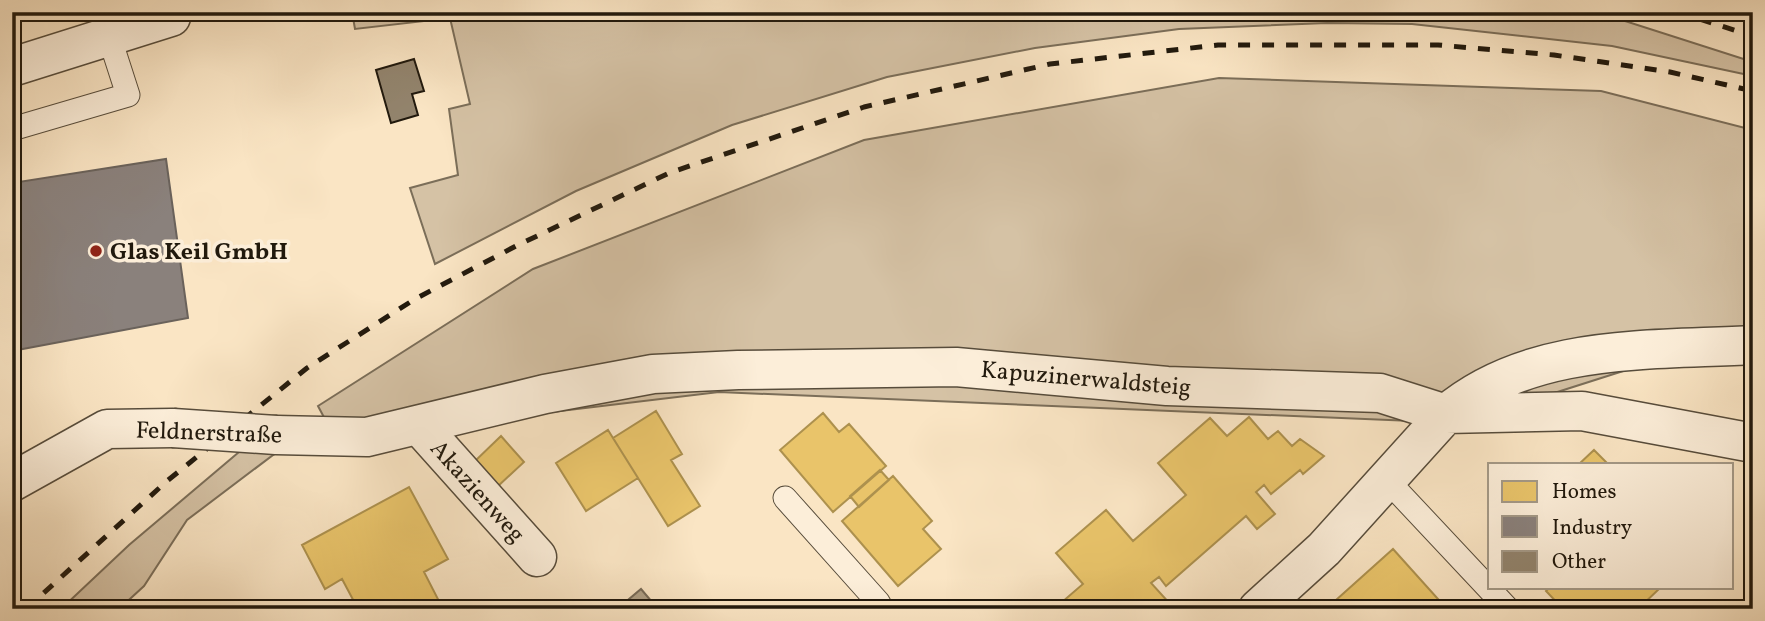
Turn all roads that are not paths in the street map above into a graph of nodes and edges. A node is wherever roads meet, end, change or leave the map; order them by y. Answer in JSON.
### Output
{"nodes":[{"id":1,"x":171,"y":18,"type":"dead end"},
{"id":2,"x":109,"y":36,"type":"junction"},
{"id":3,"x":12,"y":67,"type":"edge"},
{"id":4,"x":12,"y":129,"type":"edge"},
{"id":5,"x":1753,"y":345,"type":"edge"},
{"id":6,"x":1446,"y":414,"type":"junction"},
{"id":7,"x":419,"y":425,"type":"junction"},
{"id":8,"x":1753,"y":443,"type":"edge"},
{"id":9,"x":1387,"y":480,"type":"junction"},
{"id":10,"x":12,"y":482,"type":"edge"},
{"id":11,"x":785,"y":498,"type":"dead end"},
{"id":12,"x":537,"y":557,"type":"dead end"},
{"id":13,"x":1488,"y":588,"type":"edge"},
{"id":14,"x":1490,"y":590,"type":"edge"},
{"id":15,"x":882,"y":609,"type":"edge"},
{"id":16,"x":1258,"y":609,"type":"edge"},
{"id":17,"x":1508,"y":609,"type":"edge"}],
"edges":[{"from":1,"to":2,"type":"street"},
{"from":2,"to":3,"type":"street"},
{"from":2,"to":4,"type":"lane"},
{"from":5,"to":6,"type":"street"},
{"from":6,"to":7,"type":"street","name":"Kapuzinerwaldsteig"},
{"from":6,"to":8,"type":"street","name":"Kapuzinerwaldsteig"},
{"from":6,"to":9,"type":"street"},
{"from":7,"to":10,"type":"street","name":"Feldnerstraße","bridge":true},
{"from":7,"to":12,"type":"street","name":"Akazienweg"},
{"from":9,"to":13,"type":"lane"},
{"from":9,"to":16,"type":"street"},
{"from":11,"to":15,"type":"lane"},
{"from":14,"to":17,"type":"lane"}]}
